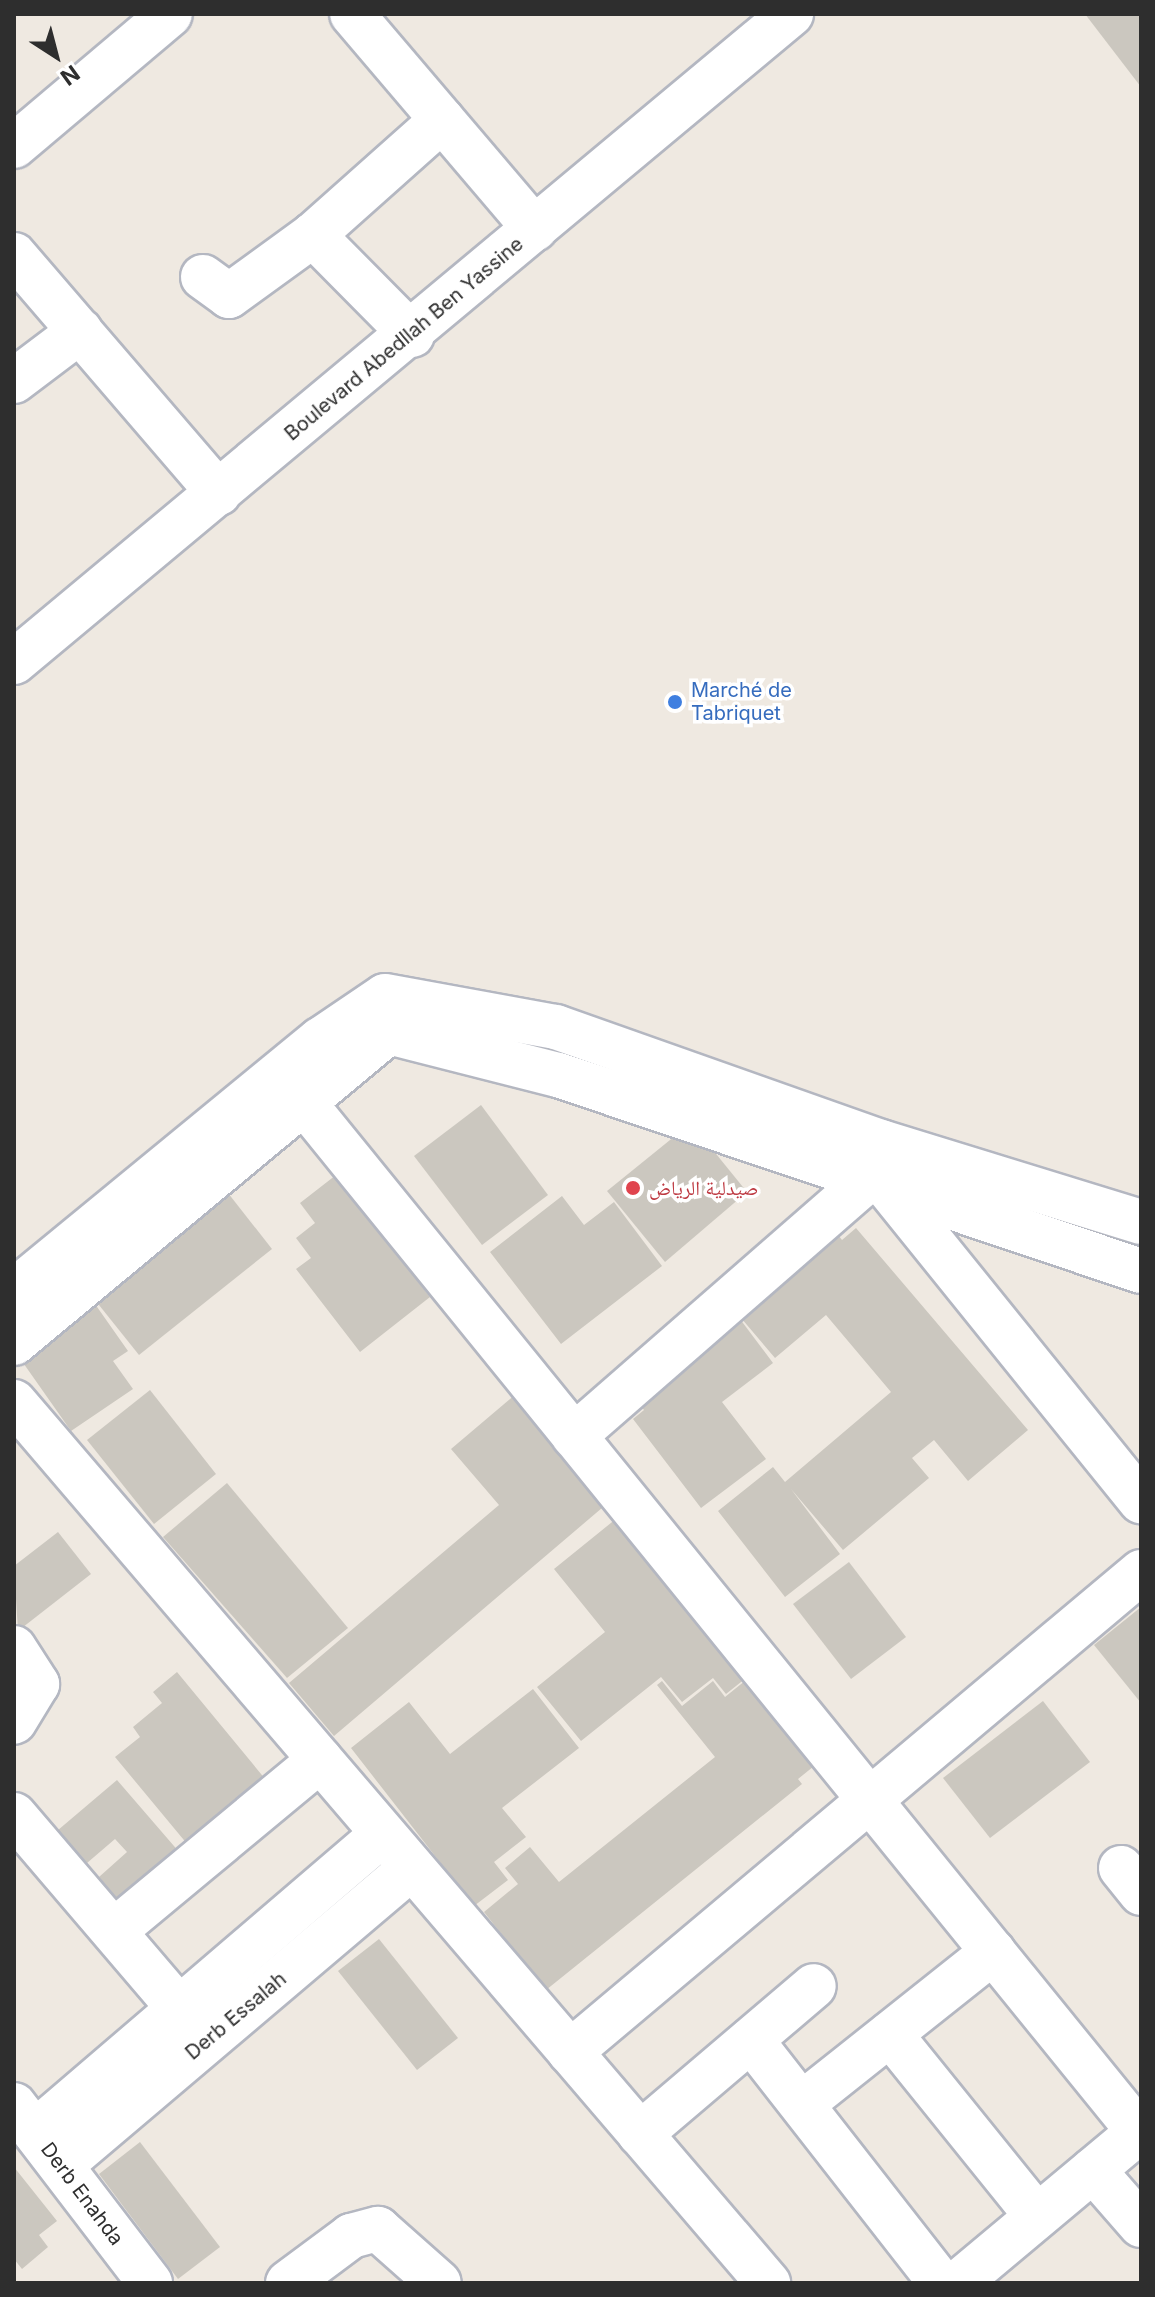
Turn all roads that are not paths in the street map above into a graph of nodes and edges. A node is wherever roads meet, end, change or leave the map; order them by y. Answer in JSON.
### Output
{"nodes":[{"id":1,"x":170,"y":14,"type":"edge"},
{"id":2,"x":352,"y":14,"type":"edge"},
{"id":3,"x":791,"y":14,"type":"edge"},
{"id":4,"x":442,"y":120,"type":"junction"},
{"id":5,"x":14,"y":146,"type":"edge"},
{"id":6,"x":535,"y":229,"type":"junction"},
{"id":7,"x":313,"y":235,"type":"junction"},
{"id":8,"x":14,"y":255,"type":"edge"},
{"id":9,"x":203,"y":277,"type":"dead end"},
{"id":10,"x":80,"y":331,"type":"junction"},
{"id":11,"x":412,"y":335,"type":"junction"},
{"id":12,"x":14,"y":381,"type":"edge"},
{"id":13,"x":219,"y":493,"type":"junction"},
{"id":14,"x":15,"y":658,"type":"edge"},
{"id":15,"x":387,"y":1014,"type":"junction"},
{"id":16,"x":301,"y":1099,"type":"junction"},
{"id":17,"x":877,"y":1180,"type":"junction"},
{"id":18,"x":1141,"y":1222,"type":"edge"},
{"id":19,"x":1141,"y":1271,"type":"edge"},
{"id":20,"x":14,"y":1291,"type":"edge"},
{"id":21,"x":14,"y":1343,"type":"edge"},
{"id":22,"x":14,"y":1402,"type":"edge"},
{"id":23,"x":574,"y":1436,"type":"junction"},
{"id":24,"x":1141,"y":1501,"type":"edge"},
{"id":25,"x":1141,"y":1572,"type":"edge"},
{"id":26,"x":14,"y":1648,"type":"edge"},
{"id":27,"x":14,"y":1722,"type":"edge"},
{"id":28,"x":320,"y":1760,"type":"junction"},
{"id":29,"x":870,"y":1799,"type":"junction"},
{"id":30,"x":14,"y":1815,"type":"edge"},
{"id":31,"x":383,"y":1834,"type":"junction"},
{"id":32,"x":412,"y":1867,"type":"junction"},
{"id":33,"x":114,"y":1931,"type":"junction"},
{"id":34,"x":993,"y":1952,"type":"junction"},
{"id":35,"x":814,"y":1986,"type":"dead end"},
{"id":36,"x":178,"y":2007,"type":"junction"},
{"id":37,"x":890,"y":2034,"type":"junction"},
{"id":38,"x":751,"y":2040,"type":"junction"},
{"id":39,"x":570,"y":2052,"type":"junction"},
{"id":40,"x":803,"y":2103,"type":"junction"},
{"id":41,"x":1140,"y":2131,"type":"edge"},
{"id":42,"x":37,"y":2134,"type":"edge"},
{"id":43,"x":640,"y":2134,"type":"junction"},
{"id":44,"x":1093,"y":2170,"type":"junction"},
{"id":45,"x":1037,"y":2216,"type":"junction"},
{"id":46,"x":1141,"y":2225,"type":"edge"},
{"id":47,"x":303,"y":2279,"type":"edge"},
{"id":48,"x":150,"y":2283,"type":"edge"},
{"id":49,"x":439,"y":2283,"type":"edge"},
{"id":50,"x":768,"y":2283,"type":"edge"},
{"id":51,"x":941,"y":2283,"type":"edge"},
{"id":52,"x":958,"y":2283,"type":"edge"}],
"edges":[{"from":1,"to":5,"type":"street"},
{"from":2,"to":4,"type":"street"},
{"from":3,"to":6,"type":"street","name":"Boulevard Abedllah Ben Yassine"},
{"from":4,"to":6,"type":"street"},
{"from":4,"to":7,"type":"street"},
{"from":6,"to":11,"type":"street","name":"Boulevard Abedllah Ben Yassine"},
{"from":7,"to":9,"type":"street"},
{"from":7,"to":11,"type":"street"},
{"from":8,"to":10,"type":"street"},
{"from":10,"to":12,"type":"street"},
{"from":10,"to":13,"type":"street"},
{"from":11,"to":13,"type":"street","name":"Boulevard Abedllah Ben Yassine"},
{"from":13,"to":14,"type":"street","name":"Boulevard Abedllah Ben Yassine"},
{"from":15,"to":16,"type":"street"},
{"from":15,"to":17,"type":"street"},
{"from":15,"to":18,"type":"street"},
{"from":15,"to":20,"type":"street"},
{"from":16,"to":21,"type":"street"},
{"from":16,"to":23,"type":"street"},
{"from":17,"to":19,"type":"street"},
{"from":17,"to":23,"type":"street"},
{"from":17,"to":24,"type":"street"},
{"from":22,"to":28,"type":"street"},
{"from":23,"to":29,"type":"street"},
{"from":25,"to":29,"type":"street"},
{"from":26,"to":27,"type":"street"},
{"from":28,"to":31,"type":"street"},
{"from":28,"to":33,"type":"street"},
{"from":29,"to":34,"type":"street"},
{"from":29,"to":39,"type":"street"},
{"from":30,"to":33,"type":"street"},
{"from":31,"to":32,"type":"street"},
{"from":31,"to":36,"type":"street"},
{"from":32,"to":39,"type":"street"},
{"from":32,"to":42,"type":"street","name":"Derb Essalah"},
{"from":33,"to":36,"type":"street"},
{"from":34,"to":37,"type":"street"},
{"from":34,"to":41,"type":"street"},
{"from":35,"to":38,"type":"street"},
{"from":36,"to":42,"type":"street"},
{"from":37,"to":40,"type":"street"},
{"from":37,"to":45,"type":"street"},
{"from":38,"to":40,"type":"street"},
{"from":38,"to":43,"type":"street"},
{"from":39,"to":43,"type":"street"},
{"from":40,"to":51,"type":"street"},
{"from":41,"to":44,"type":"street"},
{"from":42,"to":48,"type":"street","name":"Derb Enahda"},
{"from":43,"to":50,"type":"street"},
{"from":44,"to":45,"type":"street"},
{"from":44,"to":46,"type":"street"},
{"from":45,"to":52,"type":"street"},
{"from":47,"to":49,"type":"street"}]}
